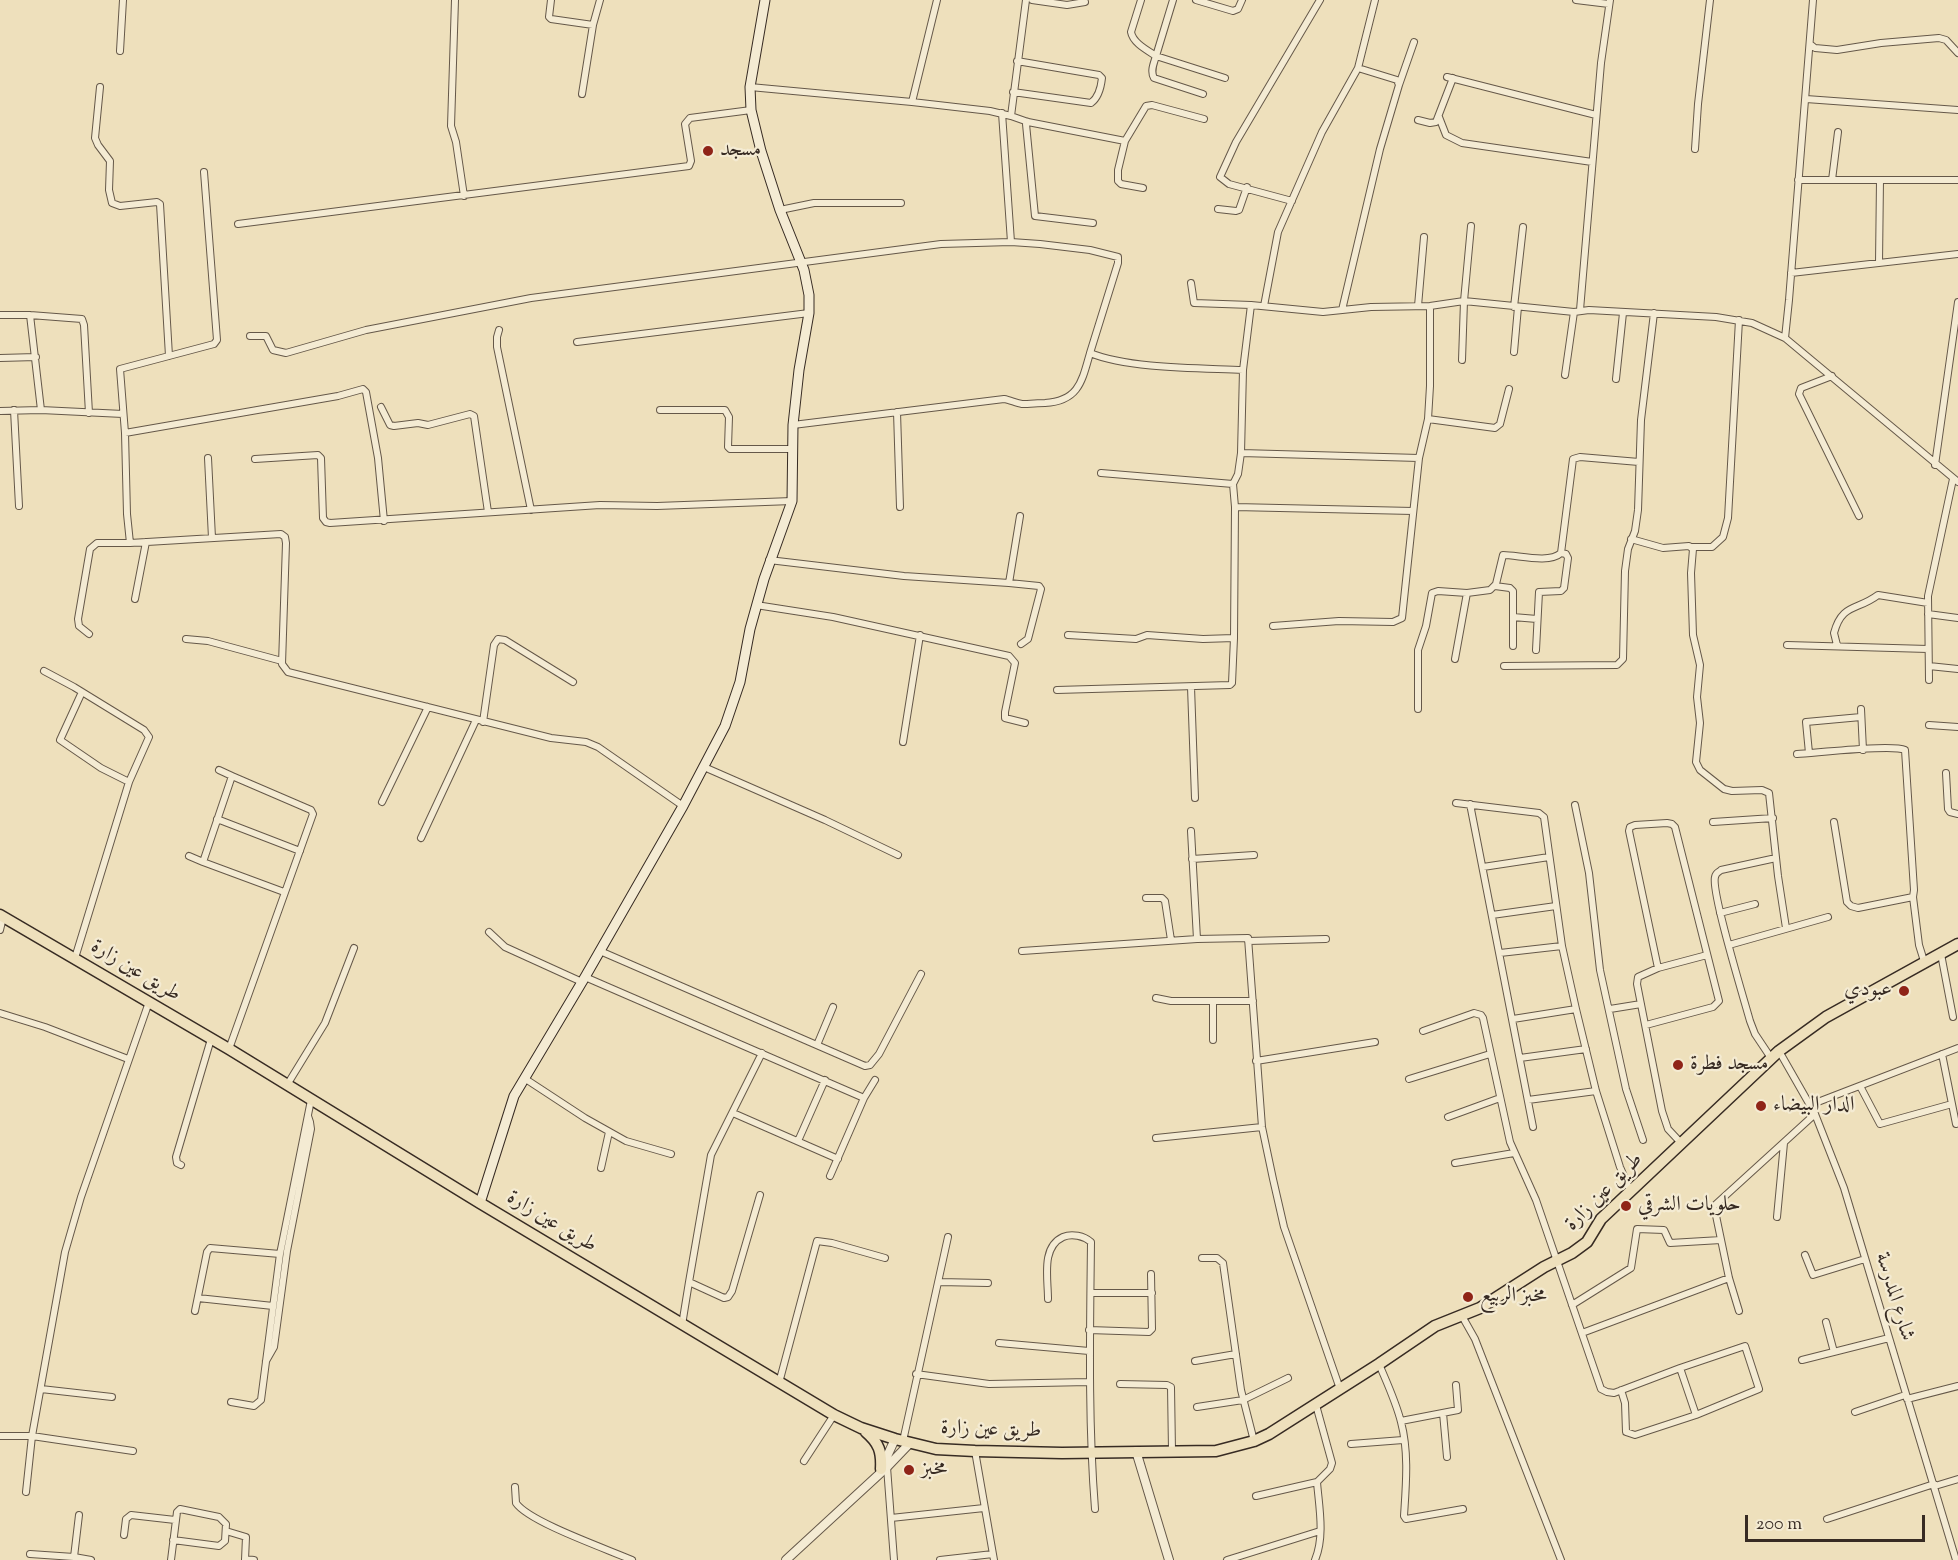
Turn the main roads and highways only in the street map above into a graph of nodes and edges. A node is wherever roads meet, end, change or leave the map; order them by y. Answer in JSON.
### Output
{"nodes":[{"id":1,"x":765,"y":0,"type":"edge"},
{"id":2,"x":2,"y":916,"type":"edge"},
{"id":3,"x":1958,"y":944,"type":"edge"},
{"id":4,"x":480,"y":1203,"type":"junction"},
{"id":5,"x":861,"y":1428,"type":"junction"},
{"id":6,"x":882,"y":1470,"type":"road end"}],
"edges":[{"from":1,"to":4,"type":"main road"},
{"from":2,"to":4,"type":"main road","name":"طريق عين زارة"},
{"from":3,"to":5,"type":"main road","name":"طريق عين زارة"},
{"from":4,"to":5,"type":"main road","name":"طريق عين زارة"},
{"from":5,"to":6,"type":"main road"}]}
